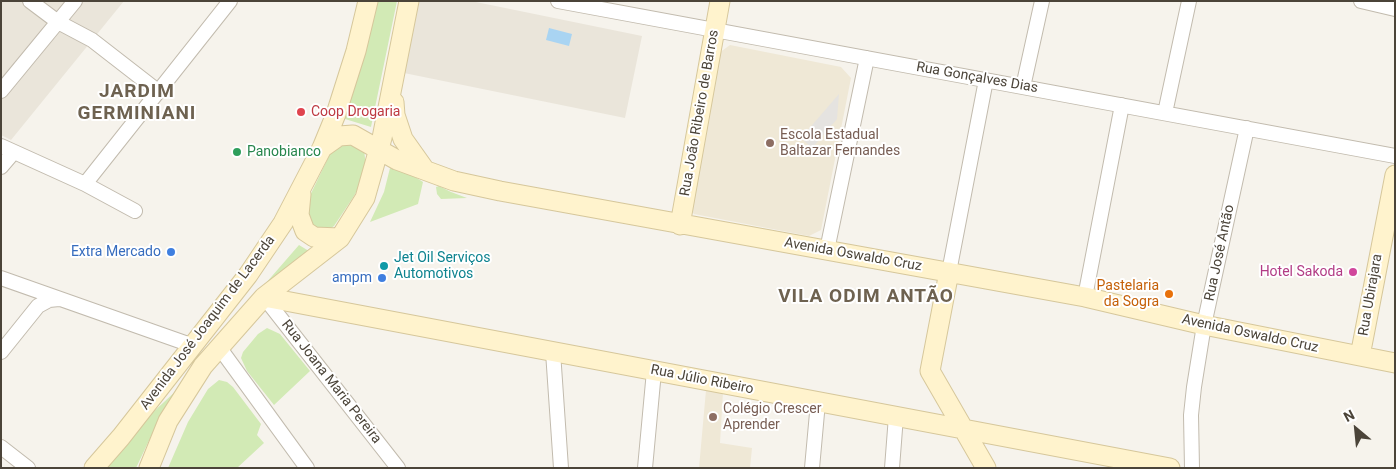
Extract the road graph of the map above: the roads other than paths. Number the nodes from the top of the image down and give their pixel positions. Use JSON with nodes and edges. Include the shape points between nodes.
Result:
{"nodes":[{"id":1,"x":30,"y":1,"type":"edge"},
{"id":2,"x":75,"y":1,"type":"edge"},
{"id":3,"x":230,"y":1,"type":"edge"},
{"id":4,"x":368,"y":1,"type":"edge"},
{"id":5,"x":409,"y":1,"type":"edge"},
{"id":6,"x":558,"y":1,"type":"edge"},
{"id":7,"x":720,"y":1,"type":"edge"},
{"id":8,"x":1042,"y":1,"type":"edge"},
{"id":9,"x":1189,"y":1,"type":"edge"},
{"id":10,"x":1361,"y":1,"type":"edge"},
{"id":11,"x":1395,"y":9,"type":"edge"},
{"id":12,"x":58,"y":22,"type":"junction"},
{"id":13,"x":714,"y":30,"type":"junction"},
{"id":14,"x":866,"y":58,"type":"junction"},
{"id":15,"x":986,"y":80,"type":"junction"},
{"id":16,"x":3,"y":86,"type":"edge"},
{"id":17,"x":1022,"y":87,"type":"junction"},
{"id":18,"x":393,"y":90,"type":"junction"},
{"id":19,"x":159,"y":92,"type":"junction"},
{"id":20,"x":1122,"y":105,"type":"junction"},
{"id":21,"x":1165,"y":113,"type":"junction"},
{"id":22,"x":1247,"y":128,"type":"junction"},
{"id":23,"x":322,"y":148,"type":"junction"},
{"id":24,"x":7,"y":150,"type":"edge"},
{"id":25,"x":379,"y":151,"type":"junction"},
{"id":26,"x":1395,"y":156,"type":"edge"},
{"id":27,"x":1,"y":167,"type":"edge"},
{"id":28,"x":425,"y":170,"type":"junction"},
{"id":29,"x":1395,"y":175,"type":"edge"},
{"id":30,"x":303,"y":183,"type":"junction"},
{"id":31,"x":85,"y":184,"type":"junction"},
{"id":32,"x":135,"y":211,"type":"dead end"},
{"id":33,"x":680,"y":225,"type":"junction"},
{"id":34,"x":340,"y":238,"type":"junction"},
{"id":35,"x":827,"y":250,"type":"junction"},
{"id":36,"x":949,"y":272,"type":"junction"},
{"id":37,"x":1,"y":278,"type":"edge"},
{"id":38,"x":30,"y":288,"type":"junction"},
{"id":39,"x":264,"y":297,"type":"junction"},
{"id":40,"x":1085,"y":298,"type":"junction"},
{"id":41,"x":62,"y":300,"type":"junction"},
{"id":42,"x":38,"y":306,"type":"junction"},
{"id":43,"x":1204,"y":325,"type":"junction"},
{"id":44,"x":191,"y":345,"type":"junction"},
{"id":45,"x":219,"y":347,"type":"junction"},
{"id":46,"x":1,"y":352,"type":"edge"},
{"id":47,"x":553,"y":352,"type":"junction"},
{"id":48,"x":1360,"y":356,"type":"junction"},
{"id":49,"x":1395,"y":363,"type":"edge"},
{"id":50,"x":654,"y":371,"type":"junction"},
{"id":51,"x":818,"y":402,"type":"junction"},
{"id":52,"x":896,"y":416,"type":"junction"},
{"id":53,"x":962,"y":429,"type":"junction"},
{"id":54,"x":1,"y":447,"type":"edge"},
{"id":55,"x":28,"y":468,"type":"edge"},
{"id":56,"x":94,"y":468,"type":"edge"},
{"id":57,"x":149,"y":468,"type":"edge"},
{"id":58,"x":307,"y":468,"type":"edge"},
{"id":59,"x":398,"y":468,"type":"edge"},
{"id":60,"x":561,"y":468,"type":"edge"},
{"id":61,"x":645,"y":468,"type":"edge"},
{"id":62,"x":812,"y":468,"type":"edge"},
{"id":63,"x":892,"y":468,"type":"edge"},
{"id":64,"x":986,"y":468,"type":"edge"},
{"id":65,"x":1170,"y":468,"type":"edge"},
{"id":66,"x":1192,"y":468,"type":"edge"}],
"edges":[{"from":1,"to":12,"type":"street"},
{"from":2,"to":12,"type":"street"},
{"from":3,"to":19,"type":"street"},
{"from":4,"to":23,"type":"main road","name":"Avenida José Joaquim de Lacerda","via":[[356,51]]},
{"from":5,"to":18,"type":"main road","name":"Avenida José Joaquim de Lacerda"},
{"from":6,"to":13,"type":"street","name":"Rua Gonçalves Dias"},
{"from":7,"to":13,"type":"main road","name":"Rua João Ribeiro de Barros"},
{"from":8,"to":17,"type":"street"},
{"from":9,"to":21,"type":"street"},
{"from":10,"to":11,"type":"street"},
{"from":12,"to":16,"type":"street"},
{"from":12,"to":19,"type":"street","via":[[92,40]]},
{"from":13,"to":14,"type":"street","name":"Rua Gonçalves Dias"},
{"from":13,"to":33,"type":"main road","name":"Rua João Ribeiro de Barros"},
{"from":14,"to":15,"type":"street","name":"Rua Gonçalves Dias"},
{"from":14,"to":35,"type":"street"},
{"from":15,"to":17,"type":"street","name":"Rua Gonçalves Dias"},
{"from":15,"to":36,"type":"street"},
{"from":17,"to":20,"type":"street","name":"Rua Gonçalves Dias"},
{"from":18,"to":25,"type":"main road","name":"Avenida José Joaquim de Lacerda"},
{"from":18,"to":28,"type":"main road","via":[[395,114],[403,139]]},
{"from":19,"to":31,"type":"street"},
{"from":20,"to":21,"type":"street","name":"Rua Gonçalves Dias"},
{"from":20,"to":40,"type":"street"},
{"from":21,"to":22,"type":"street","name":"Rua Gonçalves Dias"},
{"from":22,"to":26,"type":"street","name":"Rua Gonçalves Dias"},
{"from":22,"to":43,"type":"street","name":"Rua José Antão"},
{"from":23,"to":25,"type":"main road","name":"Avenida Oswaldo Cruz","via":[[339,136],[353,135]]},
{"from":23,"to":30,"type":"main road","name":"Avenida José Joaquim de Lacerda"},
{"from":24,"to":27,"type":"street"},
{"from":24,"to":31,"type":"street"},
{"from":25,"to":28,"type":"main road","name":"Avenida Oswaldo Cruz"},
{"from":25,"to":34,"type":"main road","name":"Avenida José Joaquim de Lacerda","via":[[365,198]]},
{"from":28,"to":33,"type":"main road","name":"Avenida Oswaldo Cruz","via":[[454,181],[500,191]]},
{"from":29,"to":48,"type":"main road","name":"Rua Ubirajara"},
{"from":30,"to":34,"type":"main road","via":[[299,215],[305,231],[314,237]]},
{"from":30,"to":44,"type":"main road","name":"Avenida José Joaquim de Lacerda","via":[[276,234],[248,275]]},
{"from":31,"to":32,"type":"street"},
{"from":33,"to":35,"type":"main road","name":"Avenida Oswaldo Cruz"},
{"from":34,"to":39,"type":"main road","name":"Avenida José Joaquim de Lacerda"},
{"from":35,"to":36,"type":"main road","name":"Avenida Oswaldo Cruz"},
{"from":36,"to":40,"type":"main road","name":"Avenida Oswaldo Cruz"},
{"from":36,"to":53,"type":"main road","via":[[930,371]]},
{"from":37,"to":38,"type":"street"},
{"from":38,"to":41,"type":"street"},
{"from":38,"to":42,"type":"street","via":[[35,292]]},
{"from":39,"to":45,"type":"main road","name":"Avenida José Joaquim de Lacerda"},
{"from":39,"to":47,"type":"main road","name":"Rua Júlio Ribeiro"},
{"from":39,"to":59,"type":"street","name":"Rua Joana Maria Pereira"},
{"from":40,"to":43,"type":"main road","name":"Avenida Oswaldo Cruz"},
{"from":41,"to":42,"type":"street","via":[[55,299]]},
{"from":41,"to":44,"type":"street"},
{"from":42,"to":46,"type":"street"},
{"from":43,"to":48,"type":"main road","name":"Avenida Oswaldo Cruz"},
{"from":43,"to":66,"type":"street","name":"Rua José Antão","via":[[1191,415]]},
{"from":44,"to":56,"type":"main road","name":"Avenida José Joaquim de Lacerda","via":[[122,437]]},
{"from":45,"to":57,"type":"main road","name":"Avenida José Joaquim de Lacerda","via":[[168,421]]},
{"from":45,"to":58,"type":"street"},
{"from":47,"to":50,"type":"main road","name":"Rua Júlio Ribeiro"},
{"from":47,"to":60,"type":"street"},
{"from":48,"to":49,"type":"main road","name":"Avenida Oswaldo Cruz"},
{"from":50,"to":51,"type":"main road","name":"Rua Júlio Ribeiro"},
{"from":50,"to":61,"type":"street"},
{"from":51,"to":52,"type":"main road","name":"Rua Júlio Ribeiro"},
{"from":51,"to":62,"type":"street"},
{"from":52,"to":53,"type":"main road","name":"Rua Júlio Ribeiro"},
{"from":52,"to":63,"type":"street"},
{"from":53,"to":64,"type":"main road"},
{"from":53,"to":65,"type":"main road","name":"Rua Júlio Ribeiro"},
{"from":54,"to":55,"type":"street"}]}
